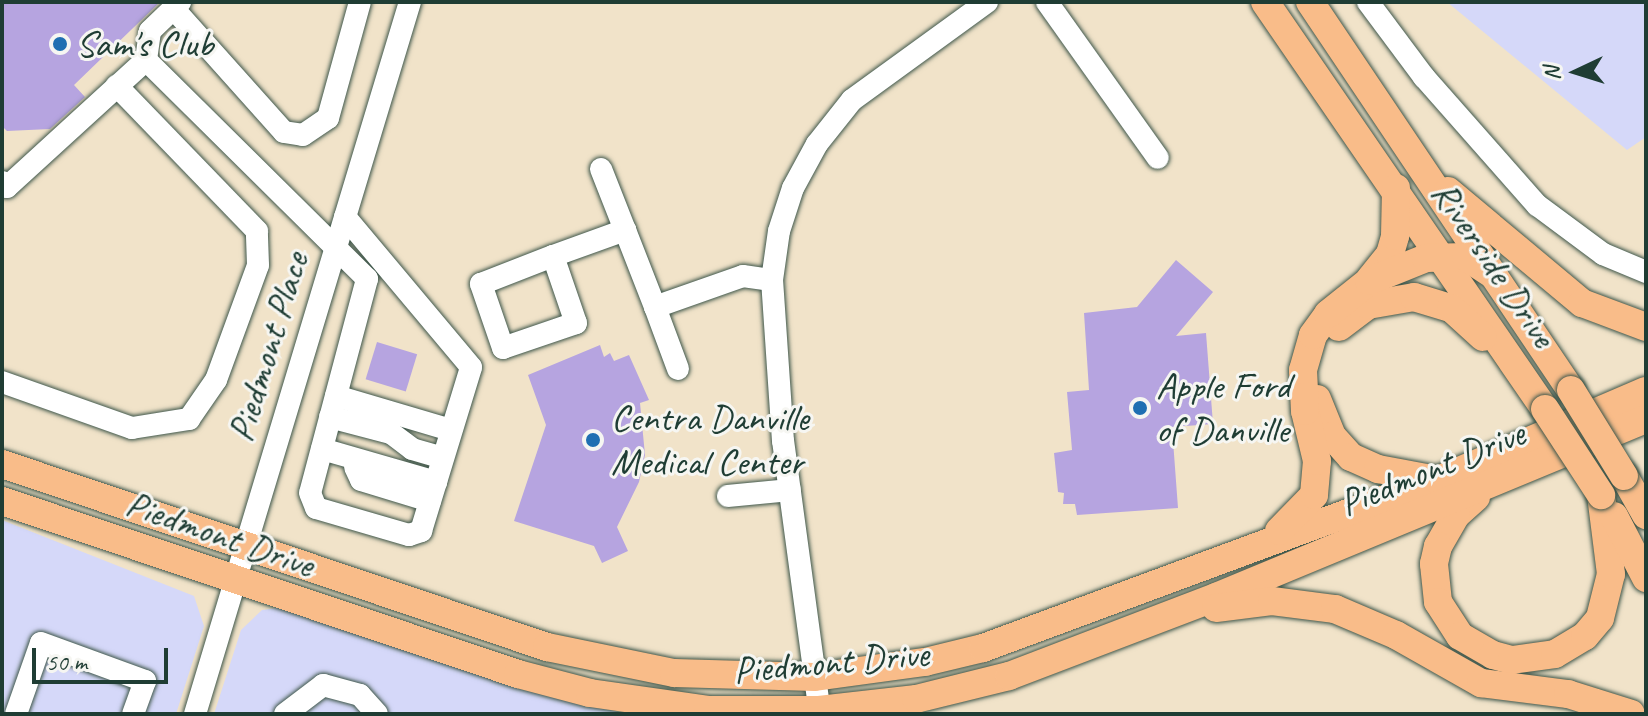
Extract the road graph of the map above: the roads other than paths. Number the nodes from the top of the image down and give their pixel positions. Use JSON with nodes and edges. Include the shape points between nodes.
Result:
{"nodes":[{"id":1,"x":360,"y":2,"type":"edge"},
{"id":2,"x":410,"y":2,"type":"edge"},
{"id":3,"x":987,"y":2,"type":"edge"},
{"id":4,"x":1047,"y":2,"type":"edge"},
{"id":5,"x":1265,"y":2,"type":"edge"},
{"id":6,"x":1310,"y":2,"type":"edge"},
{"id":7,"x":1368,"y":2,"type":"edge"},
{"id":8,"x":177,"y":5,"type":"edge"},
{"id":9,"x":146,"y":60,"type":"junction"},
{"id":10,"x":117,"y":86,"type":"junction"},
{"id":11,"x":1158,"y":158,"type":"dead end"},
{"id":12,"x":601,"y":169,"type":"dead end"},
{"id":13,"x":1426,"y":177,"type":"junction"},
{"id":14,"x":4,"y":187,"type":"edge"},
{"id":15,"x":1396,"y":188,"type":"junction"},
{"id":16,"x":345,"y":217,"type":"junction"},
{"id":17,"x":625,"y":230,"type":"junction"},
{"id":18,"x":336,"y":249,"type":"junction"},
{"id":19,"x":1442,"y":254,"type":"junction"},
{"id":20,"x":553,"y":256,"type":"junction"},
{"id":21,"x":1646,"y":272,"type":"edge"},
{"id":22,"x":1492,"y":274,"type":"junction"},
{"id":23,"x":772,"y":280,"type":"junction"},
{"id":24,"x":1369,"y":281,"type":"junction"},
{"id":25,"x":655,"y":307,"type":"junction"},
{"id":26,"x":1646,"y":327,"type":"edge"},
{"id":27,"x":678,"y":369,"type":"dead end"},
{"id":28,"x":1523,"y":375,"type":"junction"},
{"id":29,"x":2,"y":382,"type":"edge"},
{"id":30,"x":1646,"y":391,"type":"edge"},
{"id":31,"x":1646,"y":419,"type":"edge"},
{"id":32,"x":328,"y":427,"type":"junction"},
{"id":33,"x":448,"y":442,"type":"junction"},
{"id":34,"x":2,"y":464,"type":"edge"},
{"id":35,"x":1438,"y":480,"type":"junction"},
{"id":36,"x":1506,"y":480,"type":"junction"},
{"id":37,"x":790,"y":490,"type":"junction"},
{"id":38,"x":433,"y":491,"type":"junction"},
{"id":39,"x":1601,"y":495,"type":"junction"},
{"id":40,"x":728,"y":496,"type":"dead end"},
{"id":41,"x":2,"y":501,"type":"edge"},
{"id":42,"x":1646,"y":515,"type":"edge"},
{"id":43,"x":243,"y":546,"type":"junction"},
{"id":44,"x":1646,"y":578,"type":"edge"},
{"id":45,"x":236,"y":579,"type":"junction"},
{"id":46,"x":1166,"y":581,"type":"junction"},
{"id":47,"x":1171,"y":613,"type":"junction"},
{"id":48,"x":815,"y":677,"type":"junction"},
{"id":49,"x":820,"y":712,"type":"edge"},
{"id":50,"x":16,"y":714,"type":"edge"},
{"id":51,"x":133,"y":714,"type":"edge"},
{"id":52,"x":195,"y":714,"type":"edge"},
{"id":53,"x":285,"y":714,"type":"edge"},
{"id":54,"x":377,"y":714,"type":"edge"},
{"id":55,"x":1631,"y":714,"type":"edge"}],
"edges":[{"from":1,"to":8,"type":"street","via":[[328,118],[303,135],[284,132]]},
{"from":2,"to":16,"type":"street","name":"Piedmont Place"},
{"from":3,"to":23,"type":"street","via":[[852,100],[817,144],[793,188],[779,231]]},
{"from":4,"to":11,"type":"street"},
{"from":5,"to":15,"type":"main road","name":"Riverside Drive"},
{"from":6,"to":13,"type":"main road","name":"Riverside Drive"},
{"from":7,"to":21,"type":"street","via":[[1424,77],[1537,205],[1603,254]]},
{"from":8,"to":9,"type":"street","via":[[150,31]]},
{"from":9,"to":10,"type":"street"},
{"from":9,"to":18,"type":"street"},
{"from":10,"to":14,"type":"street"},
{"from":10,"to":29,"type":"street","via":[[257,231],[258,265],[216,380],[189,419],[132,428]]},
{"from":12,"to":17,"type":"street"},
{"from":13,"to":22,"type":"main road","name":"Riverside Drive"},
{"from":13,"to":26,"type":"main road","via":[[1582,303]]},
{"from":15,"to":19,"type":"main road","name":"Riverside Drive"},
{"from":15,"to":24,"type":"main road","via":[[1390,254]]},
{"from":16,"to":18,"type":"street","name":"Piedmont Place"},
{"from":16,"to":33,"type":"street","via":[[471,367]]},
{"from":17,"to":20,"type":"street"},
{"from":17,"to":25,"type":"street"},
{"from":18,"to":32,"type":"street","via":[[367,279]]},
{"from":18,"to":43,"type":"street","name":"Piedmont Place"},
{"from":19,"to":22,"type":"main road","via":[[1466,257]]},
{"from":19,"to":24,"type":"main road"},
{"from":19,"to":28,"type":"main road","name":"Riverside Drive"},
{"from":20,"to":20,"type":"street","via":[[481,284],[503,348],[576,323]]},
{"from":22,"to":42,"type":"main road","name":"Riverside Drive","bridge":true,"via":[[1571,390]]},
{"from":23,"to":25,"type":"street","via":[[743,276]]},
{"from":23,"to":37,"type":"street"},
{"from":24,"to":46,"type":"main road","via":[[1328,314],[1307,348],[1302,388],[1317,471],[1307,507],[1274,535]]},
{"from":25,"to":27,"type":"street"},
{"from":28,"to":35,"type":"main road","via":[[1468,319],[1437,302],[1387,299],[1352,314],[1338,328],[1319,365],[1317,385],[1332,436],[1362,463]]},
{"from":28,"to":39,"type":"main road","name":"Riverside Drive","bridge":true},
{"from":30,"to":35,"type":"main road","name":"Piedmont Drive"},
{"from":31,"to":36,"type":"main road","name":"Piedmont Drive"},
{"from":32,"to":33,"type":"street"},
{"from":32,"to":33,"type":"street","via":[[391,433],[412,449]]},
{"from":32,"to":38,"type":"street"},
{"from":32,"to":38,"type":"street","via":[[361,480]]},
{"from":32,"to":38,"type":"street","via":[[310,493],[316,508],[409,535],[421,531]]},
{"from":33,"to":38,"type":"street"},
{"from":34,"to":43,"type":"main road","name":"Piedmont Drive"},
{"from":35,"to":46,"type":"main road","name":"Piedmont Drive"},
{"from":36,"to":39,"type":"main road","via":[[1456,515],[1438,546],[1434,583],[1445,619],[1460,636],[1512,660],[1555,654],[1585,636],[1600,618],[1607,604],[1611,562]]},
{"from":36,"to":47,"type":"main road","name":"Piedmont Drive"},
{"from":37,"to":40,"type":"street"},
{"from":37,"to":48,"type":"street"},
{"from":39,"to":44,"type":"main road","name":"Riverside Drive"},
{"from":41,"to":45,"type":"main road","name":"Piedmont Drive"},
{"from":43,"to":45,"type":"street","name":"Piedmont Place"},
{"from":43,"to":48,"type":"main road","name":"Piedmont Drive","via":[[520,639],[601,660],[716,677]]},
{"from":45,"to":49,"type":"main road","name":"Piedmont Drive","via":[[590,693],[708,710]]},
{"from":45,"to":52,"type":"street","name":"Piedmont Place"},
{"from":46,"to":48,"type":"main road","name":"Piedmont Drive","via":[[983,648]]},
{"from":47,"to":49,"type":"main road","name":"Piedmont Drive","via":[[1009,676],[916,699]]},
{"from":47,"to":55,"type":"main road","via":[[1272,601],[1335,609],[1396,635],[1481,683],[1568,694]]},
{"from":48,"to":49,"type":"street"},
{"from":50,"to":51,"type":"street","via":[[41,643],[145,681]]},
{"from":53,"to":54,"type":"street","via":[[323,685],[360,695]]}]}
